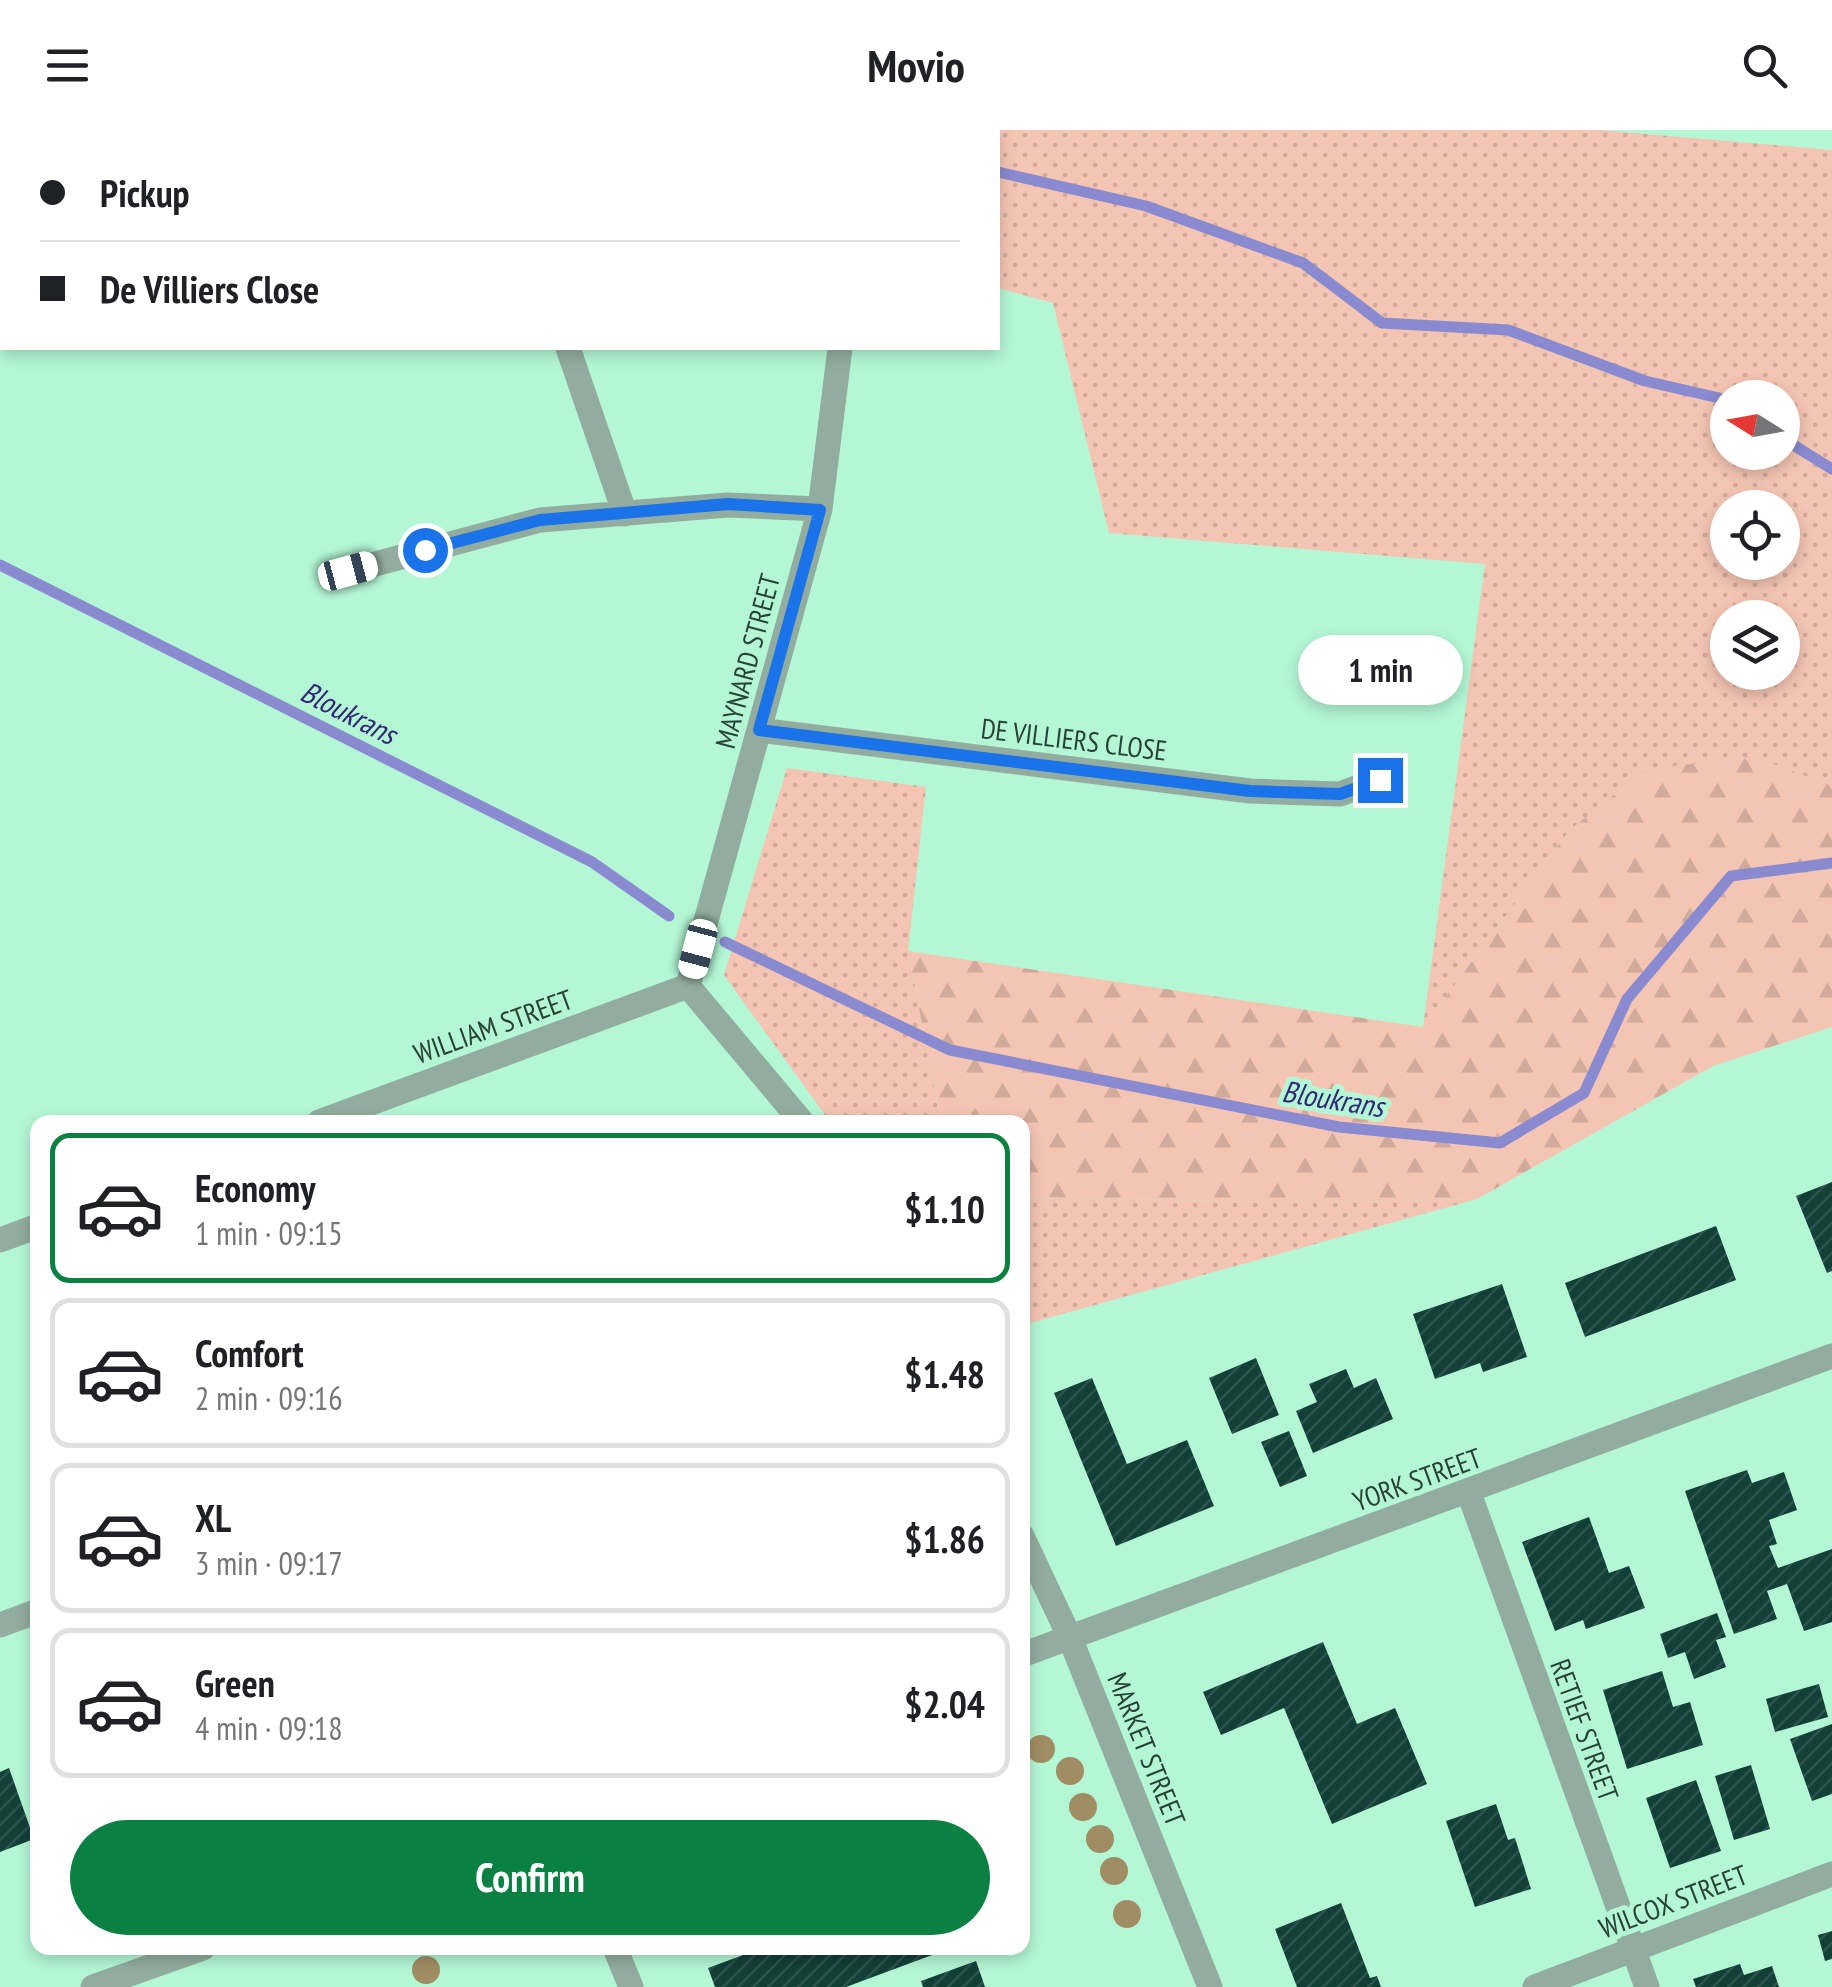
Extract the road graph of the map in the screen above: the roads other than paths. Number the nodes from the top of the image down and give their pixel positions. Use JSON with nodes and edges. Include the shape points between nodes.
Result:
{"nodes":[{"id":1,"x":569,"y":350,"type":"edge"},
{"id":2,"x":840,"y":350,"type":"edge"},
{"id":3,"x":820,"y":510,"type":"junction"},
{"id":4,"x":625,"y":514,"type":"junction"},
{"id":5,"x":348,"y":571,"type":"dead end"},
{"id":6,"x":759,"y":730,"type":"junction"},
{"id":7,"x":1380,"y":780,"type":"dead end"},
{"id":8,"x":688,"y":986,"type":"junction"},
{"id":9,"x":337,"y":1115,"type":"edge"},
{"id":10,"x":796,"y":1115,"type":"edge"},
{"id":11,"x":30,"y":1229,"type":"edge"},
{"id":12,"x":0,"y":1240,"type":"edge"},
{"id":13,"x":1832,"y":1356,"type":"edge"},
{"id":14,"x":1469,"y":1492,"type":"junction"},
{"id":15,"x":1030,"y":1553,"type":"edge"},
{"id":16,"x":30,"y":1614,"type":"edge"},
{"id":17,"x":0,"y":1625,"type":"edge"},
{"id":18,"x":1070,"y":1638,"type":"junction"},
{"id":19,"x":1030,"y":1652,"type":"edge"},
{"id":20,"x":1832,"y":1874,"type":"edge"},
{"id":21,"x":1631,"y":1947,"type":"junction"},
{"id":22,"x":183,"y":1955,"type":"edge"},
{"id":23,"x":617,"y":1955,"type":"edge"},
{"id":24,"x":625,"y":1985,"type":"edge"},
{"id":25,"x":92,"y":1987,"type":"edge"},
{"id":26,"x":1210,"y":1987,"type":"edge"},
{"id":27,"x":1535,"y":1987,"type":"edge"},
{"id":28,"x":1647,"y":1987,"type":"edge"}],
"edges":[{"from":1,"to":4,"type":"street"},
{"from":2,"to":3,"type":"street","name":"MAYNARD STREET"},
{"from":3,"to":4,"type":"street","via":[[728,504]]},
{"from":3,"to":6,"type":"street","name":"MAYNARD STREET"},
{"from":4,"to":5,"type":"street","via":[[540,520]]},
{"from":6,"to":7,"type":"street","name":"DE VILLIERS CLOSE","via":[[1250,791],[1340,794]]},
{"from":6,"to":8,"type":"street","name":"MAYNARD STREET"},
{"from":8,"to":9,"type":"street","name":"WILLIAM STREET"},
{"from":8,"to":10,"type":"street"},
{"from":11,"to":12,"type":"street"},
{"from":13,"to":14,"type":"street","name":"YORK STREET"},
{"from":14,"to":18,"type":"street","name":"YORK STREET"},
{"from":14,"to":21,"type":"street","name":"RETIEF STREET"},
{"from":15,"to":18,"type":"street","name":"MARKET STREET"},
{"from":16,"to":17,"type":"street"},
{"from":18,"to":19,"type":"street","name":"YORK STREET"},
{"from":18,"to":26,"type":"street","name":"MARKET STREET"},
{"from":20,"to":21,"type":"street","name":"WILCOX STREET"},
{"from":21,"to":27,"type":"street","name":"WILCOX STREET"},
{"from":21,"to":28,"type":"street","name":"RETIEF STREET"},
{"from":22,"to":25,"type":"street"},
{"from":23,"to":24,"type":"street"}]}
